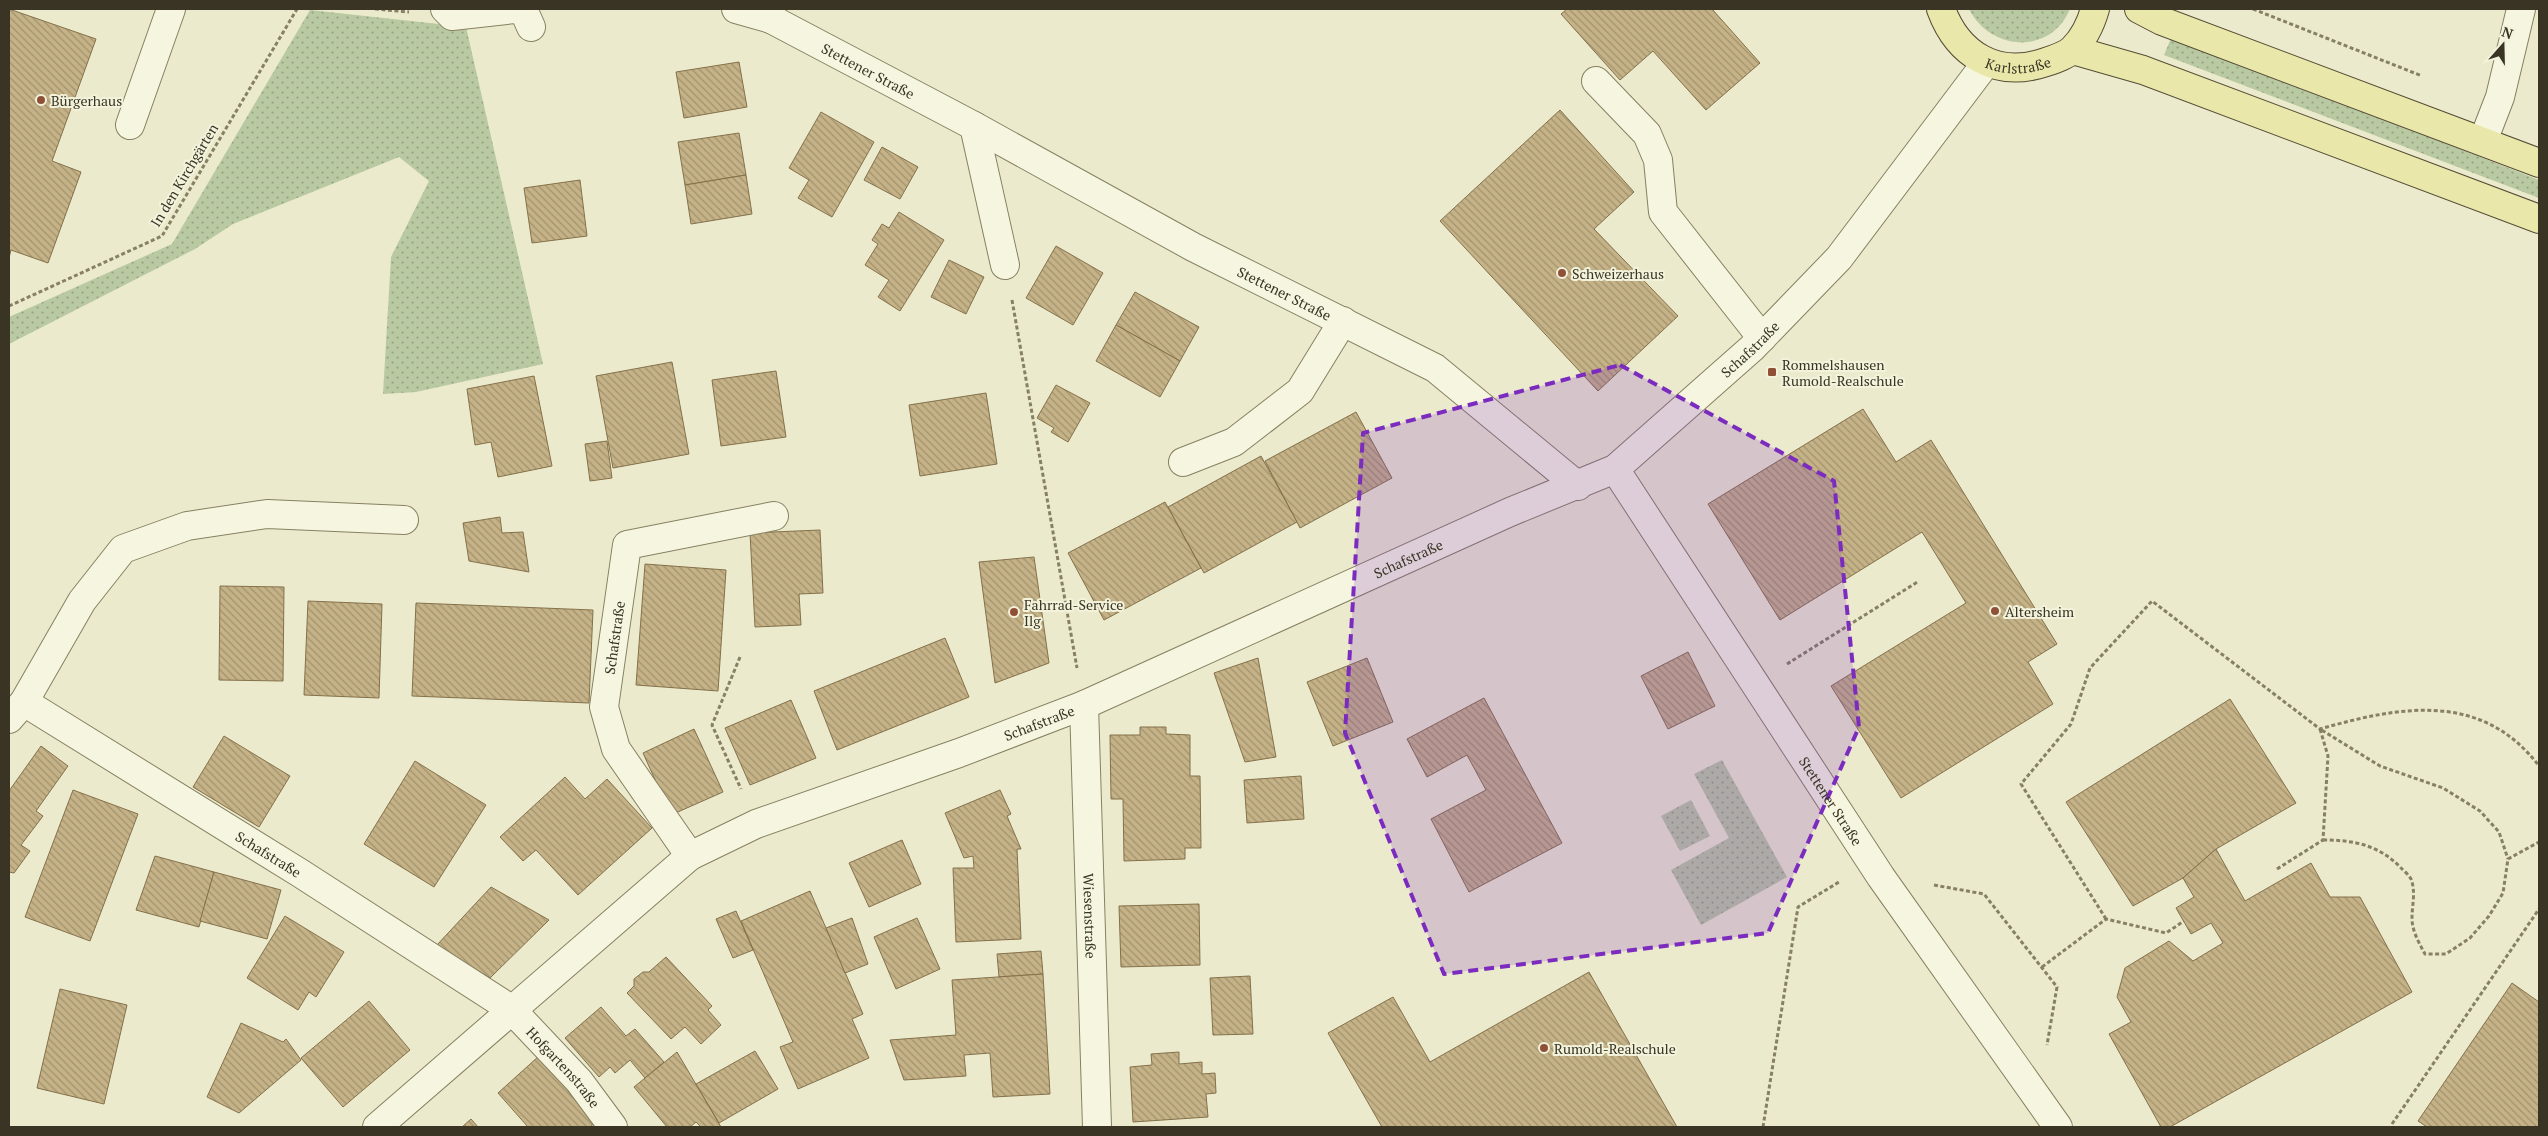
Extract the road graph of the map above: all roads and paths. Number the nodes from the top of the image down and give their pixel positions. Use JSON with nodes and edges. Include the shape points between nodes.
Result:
{"nodes":[{"id":1,"x":171,"y":9,"type":"edge"},
{"id":2,"x":297,"y":9,"type":"edge"},
{"id":3,"x":445,"y":9,"type":"edge"},
{"id":4,"x":736,"y":9,"type":"edge"},
{"id":5,"x":1941,"y":9,"type":"edge"},
{"id":6,"x":2095,"y":9,"type":"edge"},
{"id":7,"x":2139,"y":9,"type":"edge"},
{"id":8,"x":2253,"y":9,"type":"edge"},
{"id":9,"x":2521,"y":9,"type":"edge"},
{"id":10,"x":771,"y":14,"type":"edge"},
{"id":11,"x":523,"y":15,"type":"edge"},
{"id":12,"x":2073,"y":50,"type":"junction"},
{"id":13,"x":1986,"y":62,"type":"junction"},
{"id":14,"x":2425,"y":77,"type":"dead end"},
{"id":15,"x":1596,"y":80,"type":"dead end"},
{"id":16,"x":130,"y":125,"type":"dead end"},
{"id":17,"x":974,"y":126,"type":"junction"},
{"id":18,"x":2483,"y":141,"type":"junction"},
{"id":19,"x":2539,"y":163,"type":"edge"},
{"id":20,"x":2539,"y":219,"type":"edge"},
{"id":21,"x":1005,"y":265,"type":"joint"},
{"id":22,"x":9,"y":306,"type":"edge"},
{"id":23,"x":1343,"y":321,"type":"junction"},
{"id":24,"x":1762,"y":338,"type":"junction"},
{"id":25,"x":1183,"y":462,"type":"dead end"},
{"id":26,"x":1615,"y":469,"type":"junction"},
{"id":27,"x":1578,"y":486,"type":"junction"},
{"id":28,"x":774,"y":516,"type":"dead end"},
{"id":29,"x":404,"y":520,"type":"dead end"},
{"id":30,"x":1919,"y":581,"type":"dead end"},
{"id":31,"x":740,"y":657,"type":"dead end"},
{"id":32,"x":1756,"y":683,"type":"junction"},
{"id":33,"x":1084,"y":705,"type":"junction"},
{"id":34,"x":16,"y":711,"type":"edge"},
{"id":35,"x":2320,"y":729,"type":"junction"},
{"id":36,"x":2539,"y":766,"type":"edge"},
{"id":37,"x":756,"y":824,"type":"junction"},
{"id":38,"x":2324,"y":840,"type":"junction"},
{"id":39,"x":2539,"y":842,"type":"edge"},
{"id":40,"x":690,"y":856,"type":"junction"},
{"id":41,"x":2508,"y":859,"type":"junction"},
{"id":42,"x":1876,"y":869,"type":"junction"},
{"id":43,"x":2277,"y":869,"type":"dead end"},
{"id":44,"x":2539,"y":910,"type":"edge"},
{"id":45,"x":2106,"y":919,"type":"junction"},
{"id":46,"x":2184,"y":921,"type":"dead end"},
{"id":47,"x":2042,"y":967,"type":"junction"},
{"id":48,"x":511,"y":1009,"type":"junction"},
{"id":49,"x":2038,"y":1098,"type":"junction"},
{"id":50,"x":2392,"y":1124,"type":"dead end"},
{"id":51,"x":377,"y":1127,"type":"edge"},
{"id":52,"x":613,"y":1127,"type":"edge"},
{"id":53,"x":1097,"y":1127,"type":"edge"},
{"id":54,"x":1763,"y":1127,"type":"edge"},
{"id":55,"x":2058,"y":1127,"type":"edge"}],
"edges":[{"from":1,"to":16,"type":"street"},
{"from":2,"to":22,"type":"path","name":"In den Kirchgärten","via":[[162,236]]},
{"from":3,"to":11,"type":"street","via":[[452,16]]},
{"from":4,"to":10,"type":"street","name":"Stettener Straße"},
{"from":5,"to":13,"type":"main road","name":"Karlstraße","via":[[1948,28],[1965,48]]},
{"from":6,"to":12,"type":"main road","name":"Karlstraße","via":[[2090,24]]},
{"from":7,"to":18,"type":"main road","via":[[2162,21]]},
{"from":8,"to":14,"type":"path"},
{"from":9,"to":18,"type":"street","via":[[2500,97]]},
{"from":10,"to":17,"type":"street","name":"Stettener Straße"},
{"from":12,"to":13,"type":"main road","name":"Karlstraße","via":[[2033,67],[2010,68]]},
{"from":12,"to":20,"type":"main road","via":[[2143,70]]},
{"from":13,"to":24,"type":"street","name":"Schafstraße","via":[[1839,258]]},
{"from":15,"to":24,"type":"street","via":[[1648,134],[1658,160],[1664,212]]},
{"from":17,"to":21,"type":"street"},
{"from":17,"to":23,"type":"street","name":"Stettener Straße","via":[[1193,247]]},
{"from":18,"to":19,"type":"main road"},
{"from":21,"to":33,"type":"path"},
{"from":23,"to":25,"type":"street","via":[[1300,391],[1234,442]]},
{"from":23,"to":27,"type":"street","name":"Stettener Straße","via":[[1435,368]]},
{"from":24,"to":26,"type":"street","name":"Schafstraße"},
{"from":26,"to":27,"type":"street","name":"Schafstraße"},
{"from":26,"to":32,"type":"street","name":"Stettener Straße"},
{"from":27,"to":33,"type":"street","name":"Schafstraße","via":[[1502,516]]},
{"from":28,"to":40,"type":"street","name":"Schafstraße","via":[[628,545],[604,707],[616,749]]},
{"from":29,"to":34,"type":"street","name":"Schafstraße","via":[[267,514],[187,526],[122,549],[82,601]]},
{"from":30,"to":32,"type":"path"},
{"from":31,"to":37,"type":"path","via":[[712,725]]},
{"from":32,"to":42,"type":"street","name":"Stettener Straße"},
{"from":33,"to":37,"type":"street","name":"Schafstraße"},
{"from":33,"to":53,"type":"street","name":"Wiesenstraße"},
{"from":34,"to":48,"type":"street","name":"Schafstraße","via":[[300,872]]},
{"from":35,"to":36,"type":"path","via":[[2364,716],[2434,710],[2471,715],[2502,731],[2530,753]]},
{"from":35,"to":38,"type":"path","via":[[2328,756]]},
{"from":35,"to":41,"type":"path","via":[[2380,766],[2443,788],[2480,811],[2499,832]]},
{"from":35,"to":45,"type":"path","via":[[2152,601],[2090,668],[2071,724],[2021,784]]},
{"from":37,"to":40,"type":"street","name":"Schafstraße"},
{"from":38,"to":41,"type":"path","via":[[2348,840],[2370,845],[2392,858],[2411,878],[2412,919],[2416,937],[2425,954],[2446,954],[2470,938],[2503,893]]},
{"from":38,"to":43,"type":"path"},
{"from":39,"to":41,"type":"path"},
{"from":40,"to":48,"type":"street","name":"Schafstraße"},
{"from":42,"to":47,"type":"path","via":[[1984,894]]},
{"from":42,"to":49,"type":"street","name":"Stettener Straße"},
{"from":42,"to":54,"type":"path","via":[[1798,907]]},
{"from":44,"to":50,"type":"path"},
{"from":45,"to":46,"type":"path","via":[[2166,934]]},
{"from":45,"to":47,"type":"path"},
{"from":47,"to":49,"type":"path","via":[[2058,987]]},
{"from":48,"to":51,"type":"street","name":"Schafstraße"},
{"from":48,"to":52,"type":"street","name":"Hofgartenstraße","via":[[578,1081]]},
{"from":49,"to":55,"type":"street","name":"Stettener Straße"}]}
